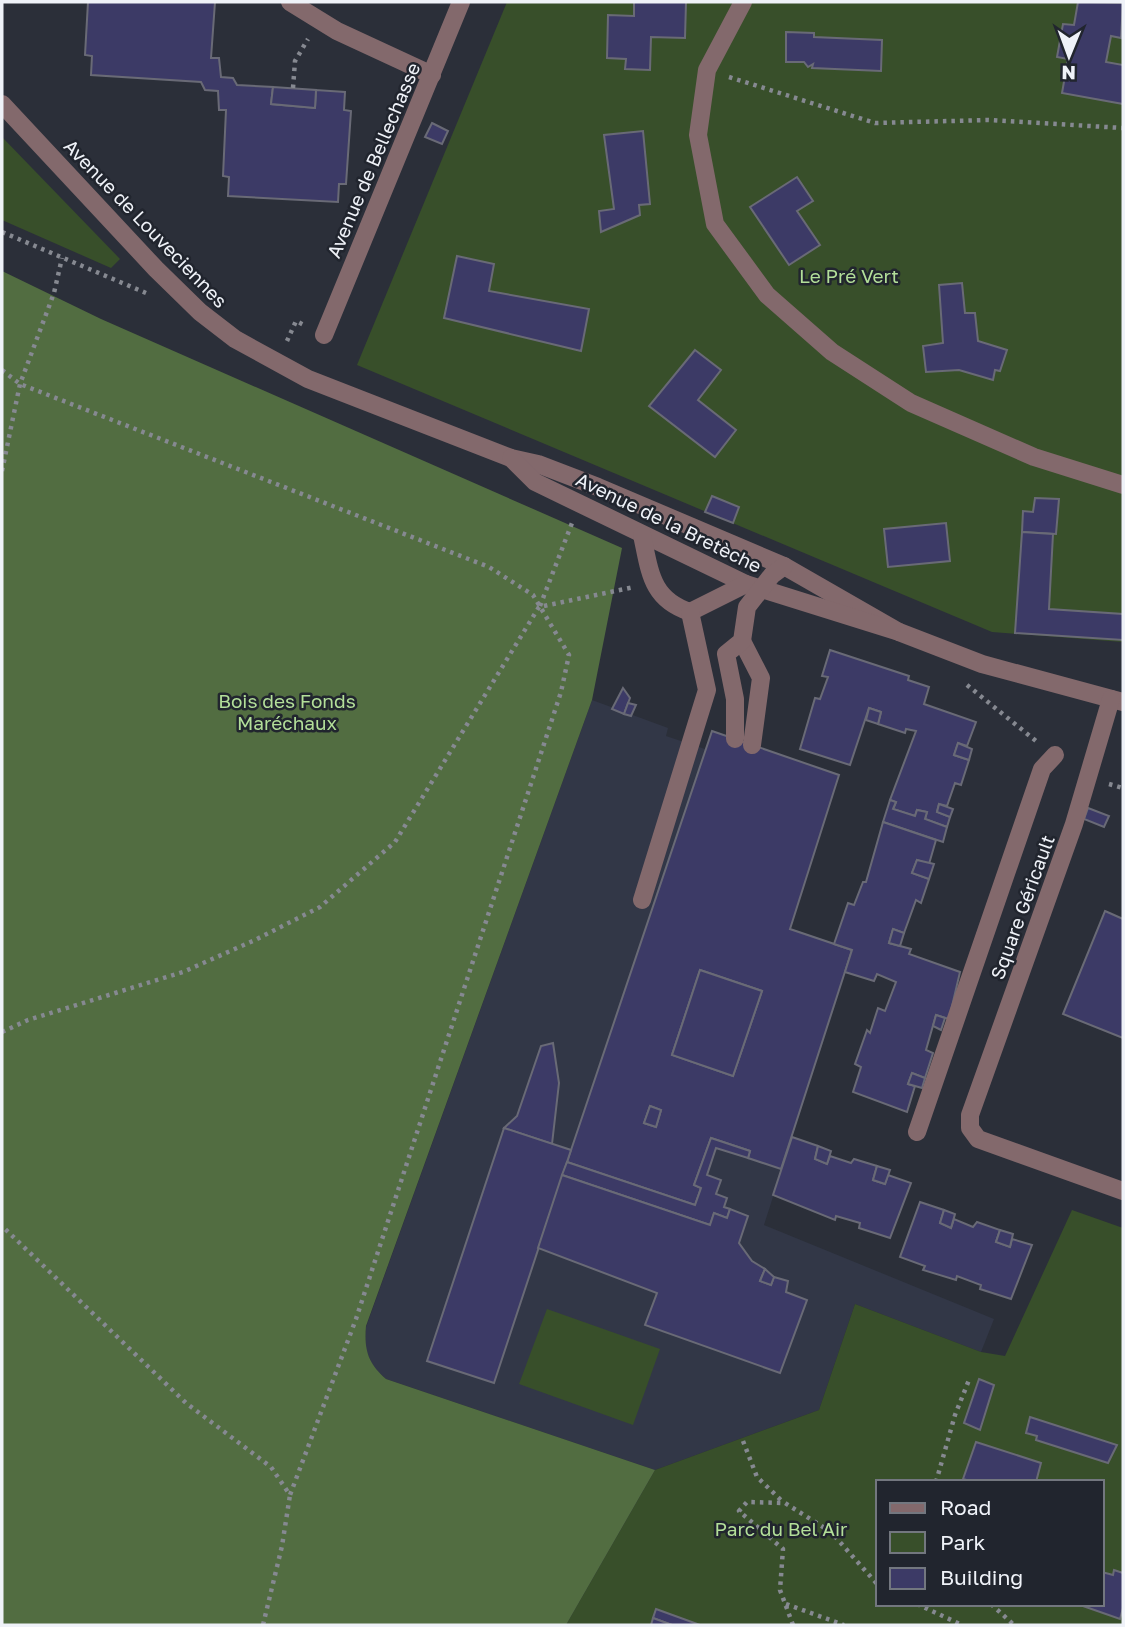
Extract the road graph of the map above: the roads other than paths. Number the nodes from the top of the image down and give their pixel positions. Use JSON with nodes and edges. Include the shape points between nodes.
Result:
{"nodes":[{"id":1,"x":290,"y":2,"type":"edge"},
{"id":2,"x":461,"y":2,"type":"edge"},
{"id":3,"x":743,"y":2,"type":"edge"},
{"id":4,"x":432,"y":75,"type":"junction"},
{"id":5,"x":2,"y":104,"type":"edge"},
{"id":6,"x":324,"y":335,"type":"road end"},
{"id":7,"x":308,"y":379,"type":"joint"},
{"id":8,"x":512,"y":458,"type":"junction"},
{"id":9,"x":1123,"y":485,"type":"edge"},
{"id":10,"x":642,"y":535,"type":"junction"},
{"id":11,"x":784,"y":566,"type":"junction"},
{"id":12,"x":754,"y":587,"type":"junction"},
{"id":13,"x":690,"y":612,"type":"junction"},
{"id":14,"x":899,"y":632,"type":"junction"},
{"id":15,"x":742,"y":641,"type":"junction"},
{"id":16,"x":1117,"y":700,"type":"edge"},
{"id":17,"x":735,"y":739,"type":"dead end"},
{"id":18,"x":752,"y":745,"type":"dead end"},
{"id":19,"x":1055,"y":755,"type":"road end"},
{"id":20,"x":642,"y":900,"type":"dead end"},
{"id":21,"x":916,"y":1132,"type":"dead end"},
{"id":22,"x":1123,"y":1191,"type":"edge"}],
"edges":[{"from":1,"to":4,"type":"street"},
{"from":2,"to":4,"type":"street","name":"Avenue de Bellechasse"},
{"from":3,"to":9,"type":"street","via":[[707,70],[698,135],[715,224],[767,295],[832,352],[911,403],[1034,457]]},
{"from":4,"to":6,"type":"street","name":"Avenue de Bellechasse"},
{"from":5,"to":7,"type":"street","name":"Avenue de Louveciennes","via":[[200,312],[277,364]]},
{"from":7,"to":8,"type":"street","name":"Avenue de la Bretèche"},
{"from":8,"to":10,"type":"street","name":"Avenue de la Bretèche","via":[[535,482]]},
{"from":8,"to":11,"type":"street","name":"Avenue de la Bretèche","via":[[598,487]]},
{"from":10,"to":12,"type":"street","name":"Avenue de la Bretèche"},
{"from":10,"to":13,"type":"street","via":[[652,583],[672,606]]},
{"from":11,"to":12,"type":"street"},
{"from":11,"to":14,"type":"street","name":"Avenue de la Bretèche"},
{"from":12,"to":13,"type":"street"},
{"from":12,"to":14,"type":"street","name":"Avenue de la Bretèche"},
{"from":12,"to":15,"type":"street"},
{"from":13,"to":20,"type":"street","via":[[707,690]]},
{"from":14,"to":16,"type":"street","name":"Avenue de la Bretèche","via":[[982,664]]},
{"from":15,"to":17,"type":"street","via":[[726,654],[735,699]]},
{"from":15,"to":18,"type":"street","via":[[761,678]]},
{"from":16,"to":22,"type":"street","name":"Square Géricault","via":[[970,1128],[978,1139]]},
{"from":19,"to":21,"type":"street","via":[[1042,769]]}]}
